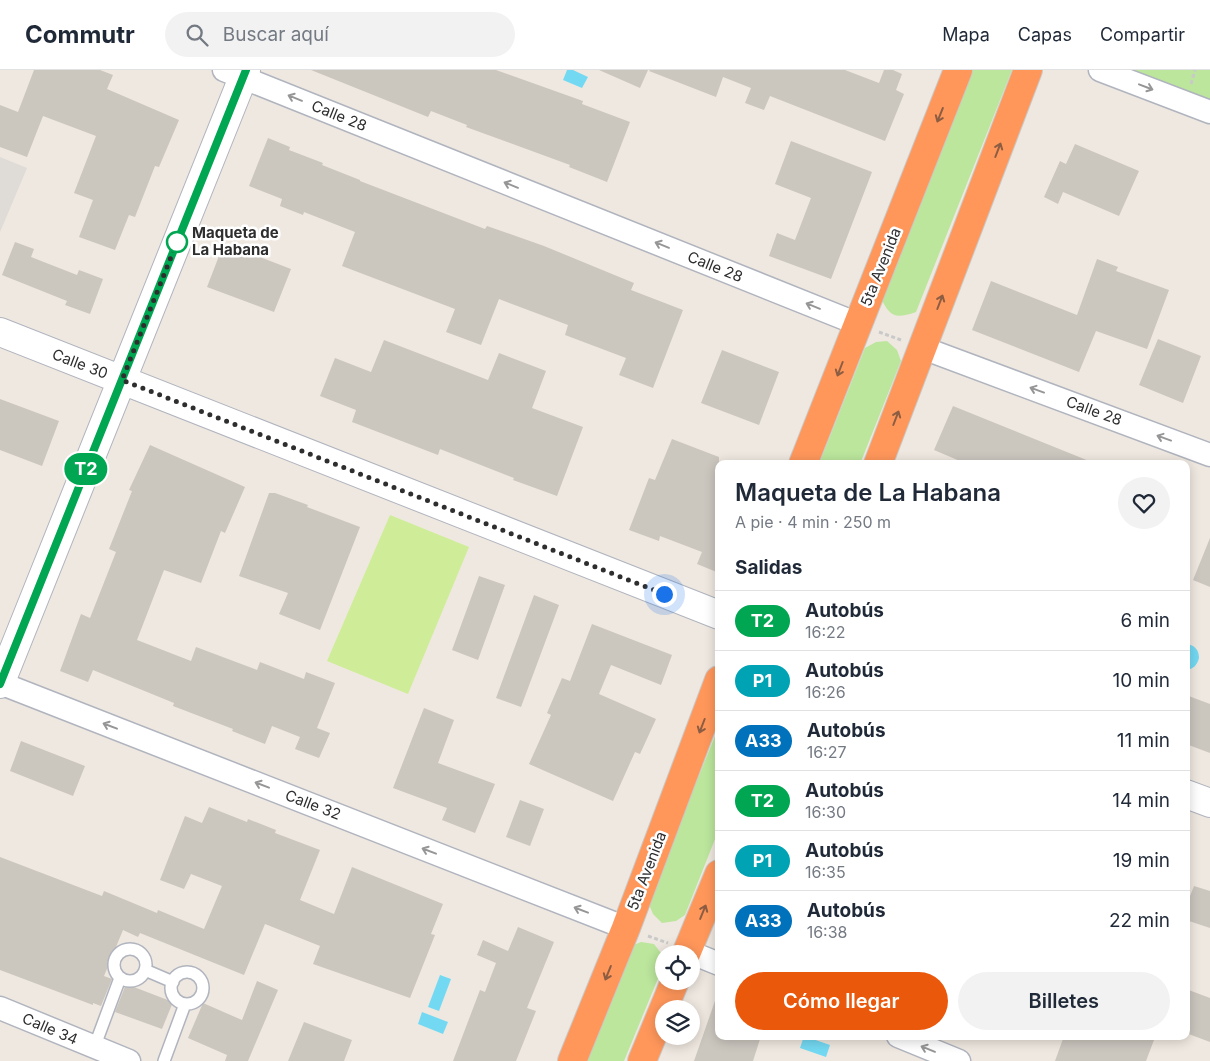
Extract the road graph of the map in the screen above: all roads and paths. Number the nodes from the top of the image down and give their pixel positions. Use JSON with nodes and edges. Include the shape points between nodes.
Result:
{"nodes":[{"id":1,"x":958,"y":70,"type":"edge"},
{"id":2,"x":1028,"y":70,"type":"edge"},
{"id":3,"x":1100,"y":70,"type":"edge"},
{"id":4,"x":237,"y":72,"type":"edge"},
{"id":5,"x":1210,"y":112,"type":"edge"},
{"id":6,"x":858,"y":324,"type":"junction"},
{"id":7,"x":0,"y":332,"type":"edge"},
{"id":8,"x":923,"y":348,"type":"junction"},
{"id":9,"x":122,"y":380,"type":"junction"},
{"id":10,"x":1210,"y":454,"type":"edge"},
{"id":11,"x":805,"y":460,"type":"edge"},
{"id":12,"x":880,"y":460,"type":"edge"},
{"id":13,"x":715,"y":613,"type":"edge"},
{"id":14,"x":0,"y":684,"type":"edge"},
{"id":15,"x":715,"y":691,"type":"edge"},
{"id":16,"x":1190,"y":796,"type":"edge"},
{"id":17,"x":1210,"y":803,"type":"edge"},
{"id":18,"x":715,"y":883,"type":"edge"},
{"id":19,"x":626,"y":928,"type":"junction"},
{"id":20,"x":668,"y":945,"type":"edge"},
{"id":21,"x":689,"y":945,"type":"edge"},
{"id":22,"x":700,"y":957,"type":"edge"},
{"id":23,"x":715,"y":963,"type":"edge"},
{"id":24,"x":145,"y":970,"type":"junction"},
{"id":25,"x":120,"y":978,"type":"junction"},
{"id":26,"x":173,"y":982,"type":"junction"},
{"id":27,"x":671,"y":990,"type":"edge"},
{"id":28,"x":185,"y":1004,"type":"junction"},
{"id":29,"x":0,"y":1008,"type":"edge"},
{"id":30,"x":908,"y":1040,"type":"edge"},
{"id":31,"x":94,"y":1048,"type":"junction"},
{"id":32,"x":129,"y":1061,"type":"edge"},
{"id":33,"x":164,"y":1061,"type":"edge"},
{"id":34,"x":572,"y":1061,"type":"edge"},
{"id":35,"x":642,"y":1061,"type":"edge"},
{"id":36,"x":959,"y":1061,"type":"edge"}],
"edges":[{"from":1,"to":6,"type":"highway","name":"5ta Avenida","one_way":true},
{"from":8,"to":2,"type":"highway","one_way":true},
{"from":3,"to":5,"type":"street","one_way":true},
{"from":6,"to":4,"type":"street","name":"Calle 28","one_way":true},
{"from":4,"to":9,"type":"main road"},
{"from":6,"to":8,"type":"path"},
{"from":6,"to":11,"type":"highway","name":"5ta Avenida","one_way":true},
{"from":7,"to":9,"type":"main road","name":"Calle 30"},
{"from":10,"to":8,"type":"street","name":"Calle 28","one_way":true},
{"from":12,"to":8,"type":"highway","one_way":true},
{"from":9,"to":13,"type":"main road","name":"Calle 30"},
{"from":9,"to":14,"type":"main road"},
{"from":19,"to":14,"type":"street","name":"Calle 32","one_way":true},
{"from":15,"to":19,"type":"highway","name":"5ta Avenida","one_way":true},
{"from":16,"to":17,"type":"main road"},
{"from":21,"to":18,"type":"highway","one_way":true},
{"from":19,"to":20,"type":"path"},
{"from":19,"to":34,"type":"highway","name":"5ta Avenida","one_way":true},
{"from":22,"to":23,"type":"street"},
{"from":24,"to":25,"type":"lane","via":[[135,980]]},
{"from":24,"to":25,"type":"lane","via":[[145,960],[139,952],[124,951],[115,963]]},
{"from":24,"to":26,"type":"lane"},
{"from":25,"to":31,"type":"lane"},
{"from":26,"to":28,"type":"lane","via":[[173,994]]},
{"from":26,"to":28,"type":"lane","via":[[177,976],[187,972],[200,979],[202,994],[195,1002]]},
{"from":27,"to":35,"type":"highway"},
{"from":28,"to":33,"type":"lane"},
{"from":29,"to":31,"type":"street","name":"Calle 34"},
{"from":36,"to":30,"type":"street","one_way":true},
{"from":31,"to":32,"type":"street","name":"Calle 34"}]}
